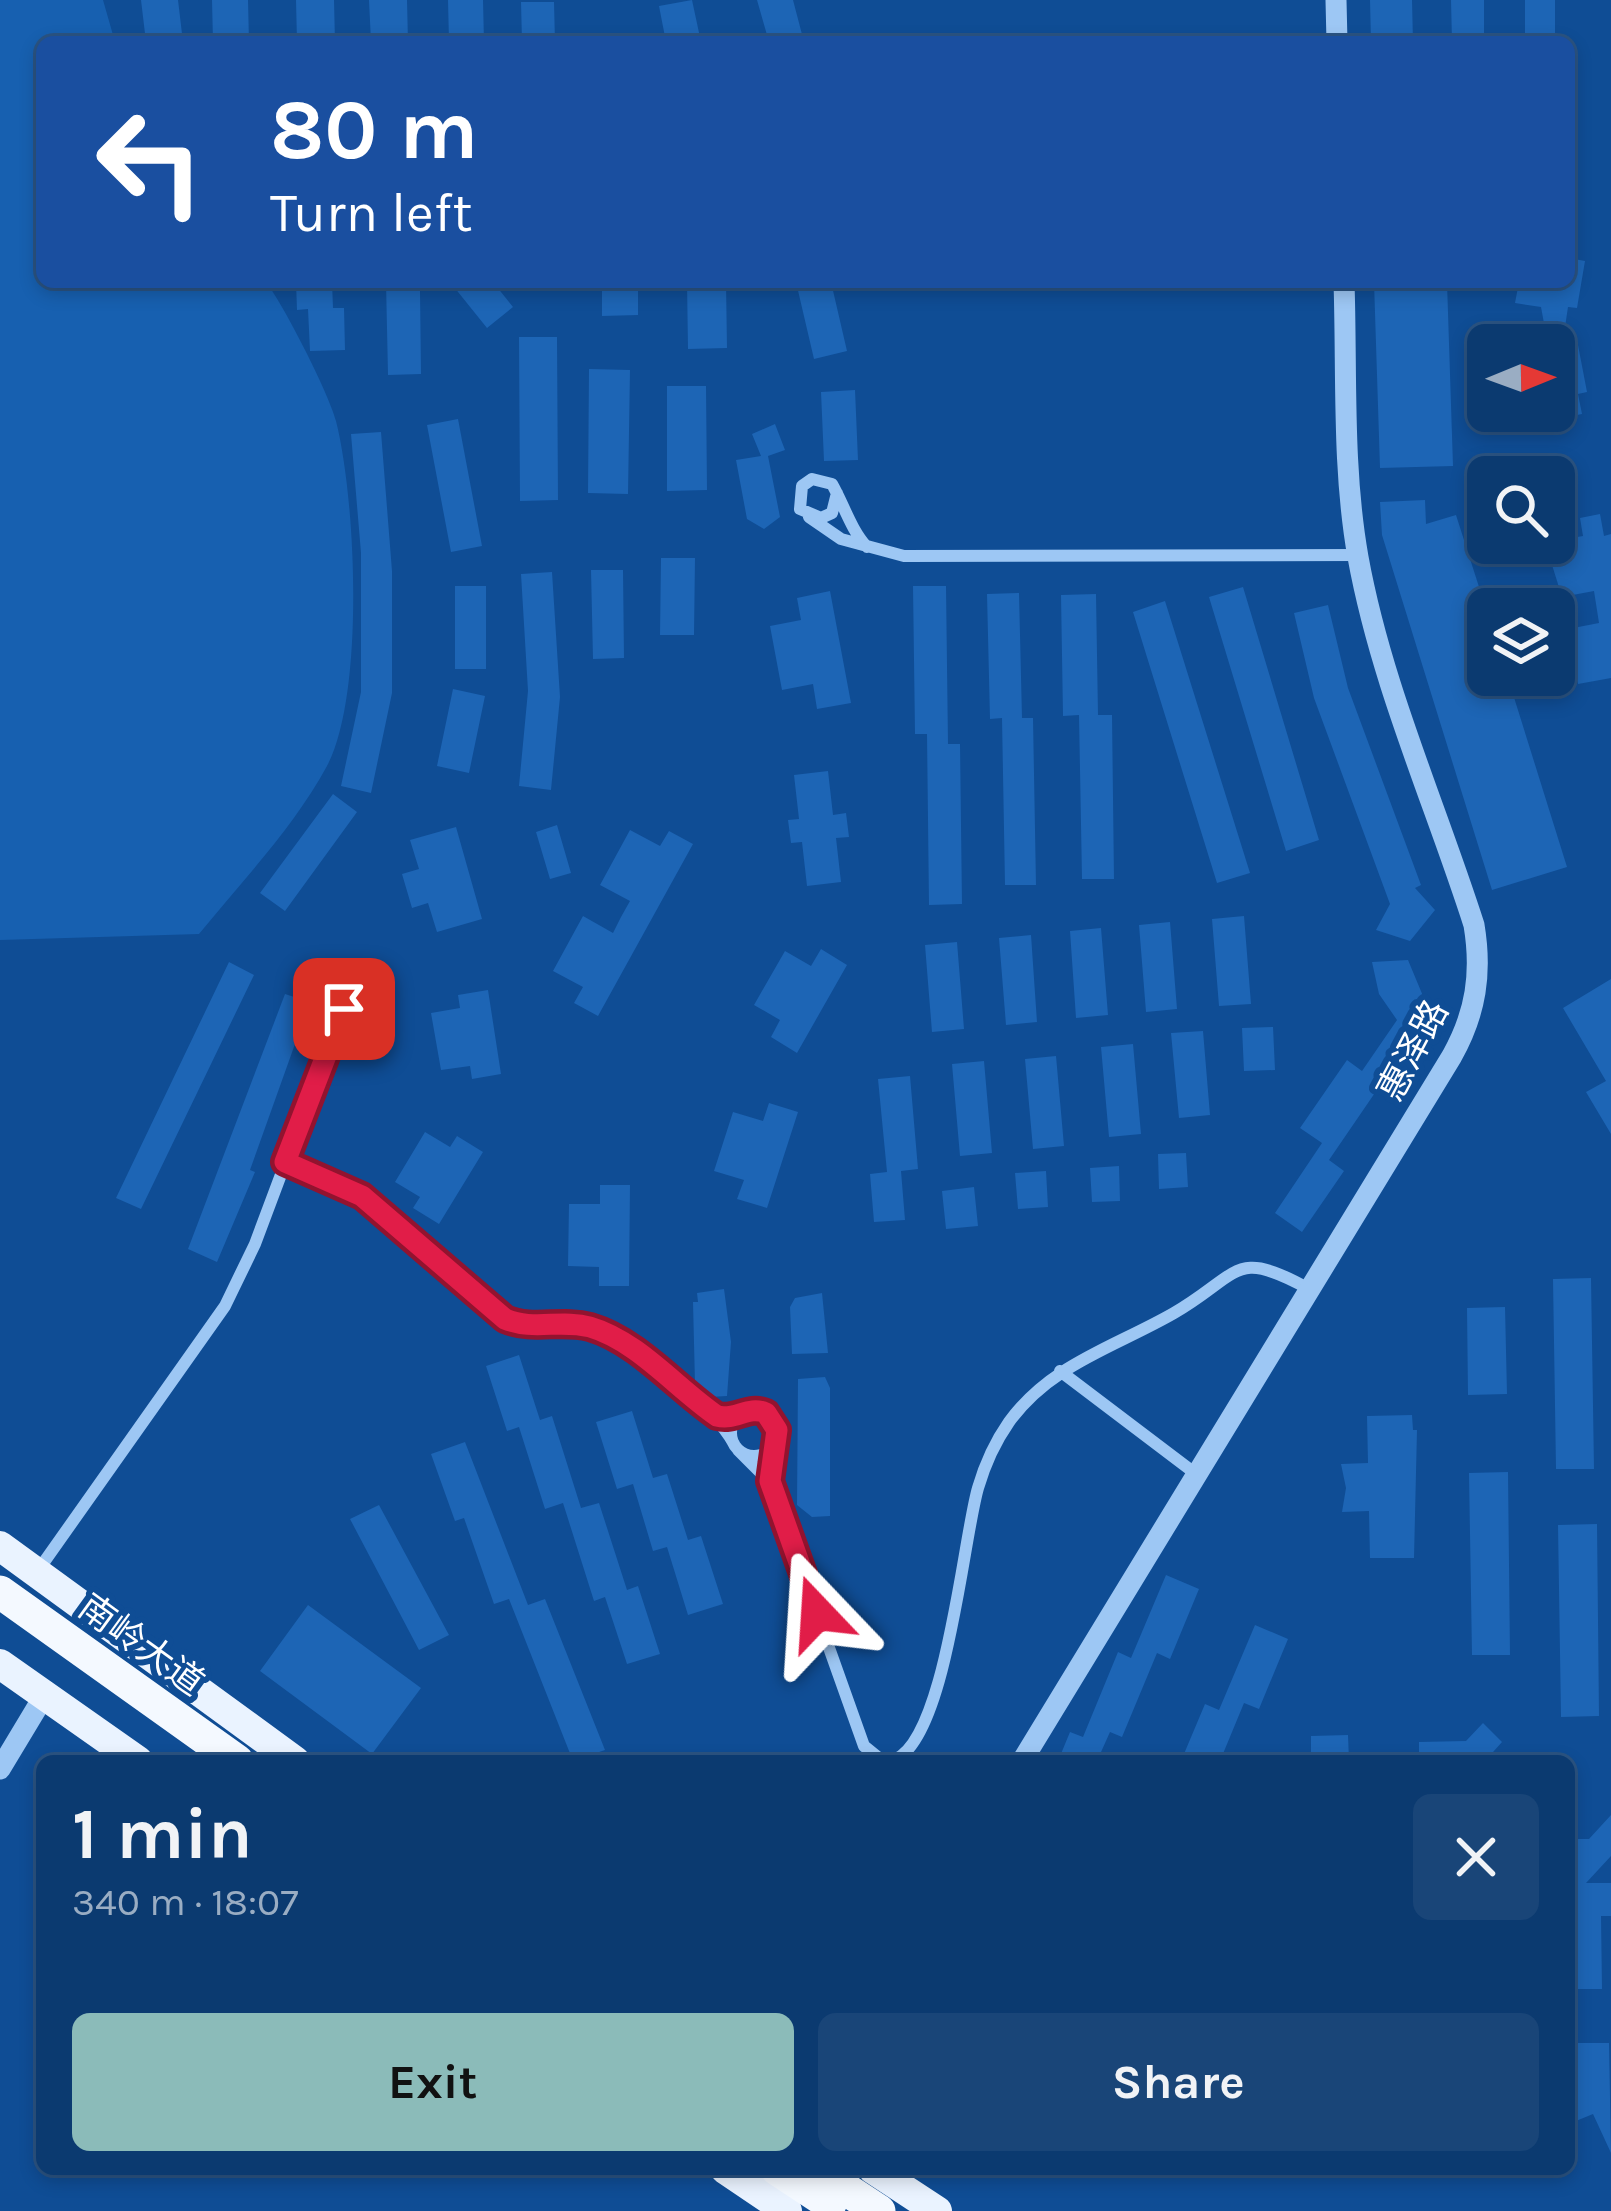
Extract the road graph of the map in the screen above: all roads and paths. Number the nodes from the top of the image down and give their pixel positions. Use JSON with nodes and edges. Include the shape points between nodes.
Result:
{"nodes":[{"id":1,"x":1336,"y":0,"type":"edge"},
{"id":2,"x":1337,"y":36,"type":"edge"},
{"id":3,"x":1344,"y":288,"type":"edge"},
{"id":4,"x":837,"y":493,"type":"junction"},
{"id":5,"x":809,"y":517,"type":"junction"},
{"id":6,"x":868,"y":548,"type":"junction"},
{"id":7,"x":1358,"y":555,"type":"junction"},
{"id":8,"x":344,"y":1009,"type":"dead end"},
{"id":9,"x":285,"y":1162,"type":"junction"},
{"id":10,"x":1309,"y":1289,"type":"junction"},
{"id":11,"x":1060,"y":1371,"type":"junction"},
{"id":12,"x":711,"y":1412,"type":"junction"},
{"id":13,"x":739,"y":1415,"type":"junction"},
{"id":14,"x":775,"y":1442,"type":"junction"},
{"id":15,"x":736,"y":1447,"type":"junction"},
{"id":16,"x":1196,"y":1474,"type":"junction"},
{"id":17,"x":770,"y":1481,"type":"junction"},
{"id":18,"x":0,"y":1546,"type":"edge"},
{"id":19,"x":37,"y":1573,"type":"junction"},
{"id":20,"x":0,"y":1592,"type":"edge"},
{"id":21,"x":0,"y":1617,"type":"edge"},
{"id":22,"x":0,"y":1664,"type":"edge"},
{"id":23,"x":44,"y":1696,"type":"junction"},
{"id":24,"x":130,"y":1755,"type":"edge"},
{"id":25,"x":194,"y":1755,"type":"edge"},
{"id":26,"x":229,"y":1755,"type":"edge"},
{"id":27,"x":287,"y":1755,"type":"edge"},
{"id":28,"x":875,"y":1755,"type":"edge"},
{"id":29,"x":903,"y":1755,"type":"edge"},
{"id":30,"x":1026,"y":1755,"type":"edge"},
{"id":31,"x":0,"y":1769,"type":"edge"},
{"id":32,"x":753,"y":2175,"type":"edge"},
{"id":33,"x":756,"y":2175,"type":"edge"},
{"id":34,"x":824,"y":2175,"type":"edge"},
{"id":35,"x":882,"y":2175,"type":"edge"},
{"id":36,"x":788,"y":2211,"type":"edge"},
{"id":37,"x":841,"y":2211,"type":"edge"},
{"id":38,"x":879,"y":2211,"type":"edge"},
{"id":39,"x":937,"y":2211,"type":"edge"}],
"edges":[{"from":1,"to":2,"type":"street"},
{"from":3,"to":7,"type":"street","name":"惠泽路"},
{"from":4,"to":5,"type":"street","via":[[832,513]]},
{"from":4,"to":5,"type":"street","via":[[823,479],[802,486],[800,509]]},
{"from":4,"to":6,"type":"street"},
{"from":5,"to":6,"type":"street"},
{"from":6,"to":7,"type":"street","via":[[904,556]]},
{"from":7,"to":10,"type":"street","name":"惠泽路","via":[[1382,655],[1474,925],[1478,980],[1462,1038]]},
{"from":8,"to":9,"type":"street"},
{"from":9,"to":12,"type":"street","via":[[362,1196],[505,1319],[607,1334]]},
{"from":9,"to":19,"type":"street","via":[[208,1335]]},
{"from":10,"to":11,"type":"street","via":[[1267,1266],[1246,1267]]},
{"from":10,"to":16,"type":"street","name":"惠泽路"},
{"from":11,"to":16,"type":"street"},
{"from":11,"to":29,"type":"street","via":[[1020,1408],[985,1467],[957,1617]]},
{"from":12,"to":13,"type":"street"},
{"from":12,"to":15,"type":"street"},
{"from":13,"to":14,"type":"street","via":[[766,1413]]},
{"from":13,"to":15,"type":"street","via":[[731,1429]]},
{"from":14,"to":15,"type":"street","via":[[760,1456]]},
{"from":14,"to":17,"type":"street"},
{"from":15,"to":17,"type":"street"},
{"from":16,"to":30,"type":"street","name":"惠泽路"},
{"from":17,"to":28,"type":"street","via":[[864,1746]]},
{"from":18,"to":19,"type":"main road"},
{"from":19,"to":27,"type":"main road"},
{"from":20,"to":26,"type":"highway","name":"南岭大道"},
{"from":21,"to":25,"type":"highway","name":"南岭大道"},
{"from":22,"to":23,"type":"main road"},
{"from":23,"to":24,"type":"main road"},
{"from":23,"to":31,"type":"street"},
{"from":32,"to":36,"type":"main road"},
{"from":33,"to":37,"type":"highway"},
{"from":34,"to":38,"type":"highway"},
{"from":35,"to":39,"type":"main road"}]}
